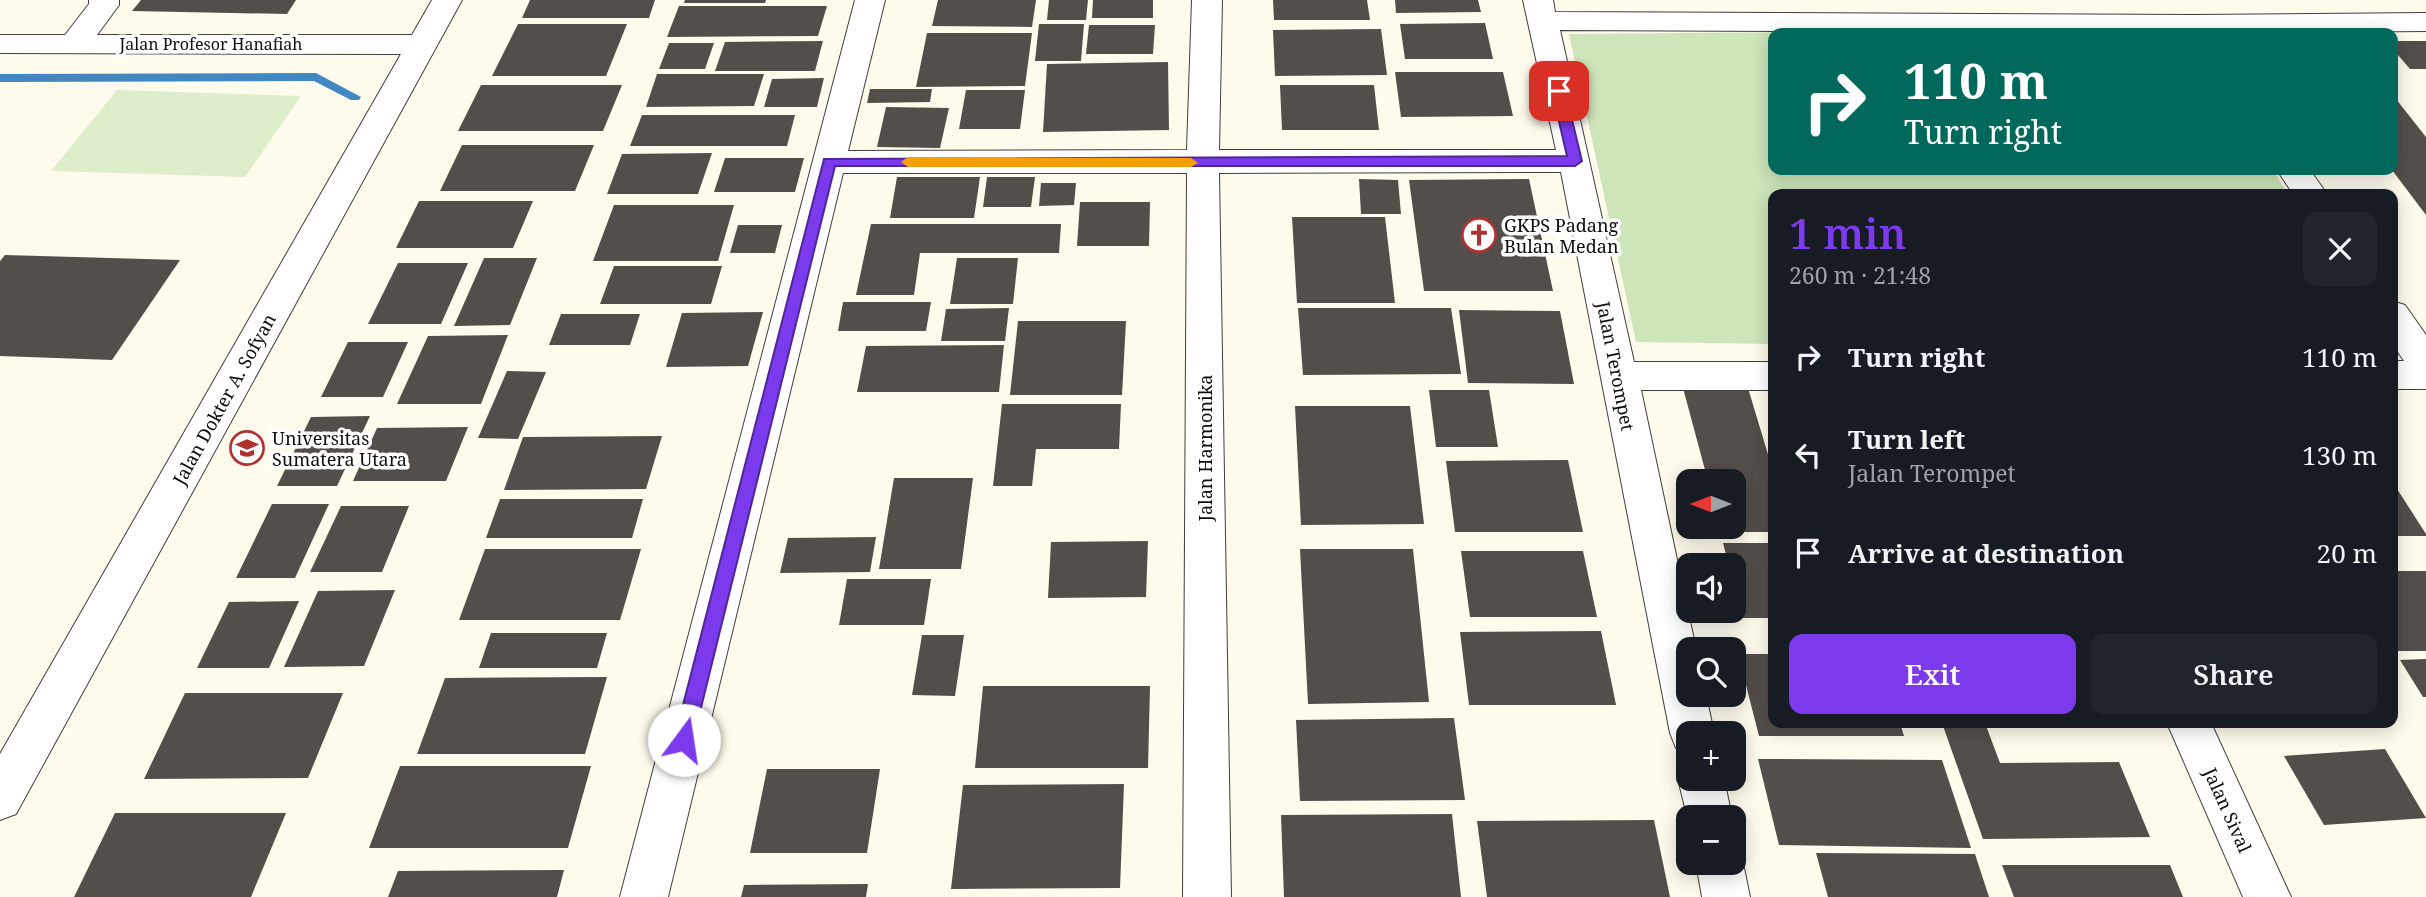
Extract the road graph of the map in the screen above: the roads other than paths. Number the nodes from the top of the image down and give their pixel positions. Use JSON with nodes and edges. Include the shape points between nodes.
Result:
{"nodes":[{"id":1,"x":104,"y":0,"type":"edge"},
{"id":2,"x":447,"y":0,"type":"edge"},
{"id":3,"x":870,"y":0,"type":"edge"},
{"id":4,"x":1206,"y":0,"type":"edge"},
{"id":5,"x":1540,"y":11,"type":"edge"},
{"id":6,"x":1836,"y":12,"type":"edge"},
{"id":7,"x":2190,"y":19,"type":"edge"},
{"id":8,"x":2426,"y":22,"type":"edge"},
{"id":9,"x":0,"y":44,"type":"edge"},
{"id":10,"x":74,"y":44,"type":"junction"},
{"id":11,"x":422,"y":45,"type":"junction"},
{"id":12,"x":1575,"y":161,"type":"junction"},
{"id":13,"x":829,"y":162,"type":"junction"},
{"id":14,"x":1203,"y":163,"type":"junction"},
{"id":15,"x":2398,"y":323,"type":"edge"},
{"id":16,"x":2426,"y":364,"type":"edge"},
{"id":17,"x":2398,"y":375,"type":"edge"},
{"id":18,"x":2426,"y":375,"type":"edge"},
{"id":19,"x":1618,"y":376,"type":"junction"},
{"id":20,"x":1768,"y":376,"type":"edge"},
{"id":21,"x":1690,"y":721,"type":"edge"},
{"id":22,"x":2191,"y":728,"type":"edge"},
{"id":23,"x":0,"y":798,"type":"edge"},
{"id":24,"x":1721,"y":875,"type":"edge"},
{"id":25,"x":644,"y":897,"type":"edge"},
{"id":26,"x":1207,"y":897,"type":"edge"},
{"id":27,"x":1726,"y":897,"type":"edge"},
{"id":28,"x":2267,"y":897,"type":"edge"}],
"edges":[{"from":1,"to":10,"type":"street"},
{"from":2,"to":11,"type":"street","name":"Jalan Dokter A. Sofyan"},
{"from":3,"to":13,"type":"street"},
{"from":4,"to":14,"type":"street","name":"Jalan Harmonika"},
{"from":5,"to":6,"type":"street"},
{"from":5,"to":12,"type":"street","name":"Jalan Terompet"},
{"from":6,"to":7,"type":"street"},
{"from":7,"to":8,"type":"street"},
{"from":9,"to":10,"type":"street","name":"Jalan Profesor Hanafiah"},
{"from":10,"to":11,"type":"street","name":"Jalan Profesor Hanafiah"},
{"from":11,"to":23,"type":"street","name":"Jalan Dokter A. Sofyan"},
{"from":12,"to":14,"type":"street"},
{"from":12,"to":19,"type":"street","name":"Jalan Terompet"},
{"from":13,"to":14,"type":"street"},
{"from":13,"to":25,"type":"street"},
{"from":14,"to":26,"type":"street","name":"Jalan Harmonika"},
{"from":15,"to":16,"type":"street"},
{"from":17,"to":18,"type":"street"},
{"from":19,"to":20,"type":"street"},
{"from":19,"to":21,"type":"street","name":"Jalan Terompet"},
{"from":22,"to":28,"type":"street","name":"Jalan Sival"},
{"from":24,"to":27,"type":"street"}]}
